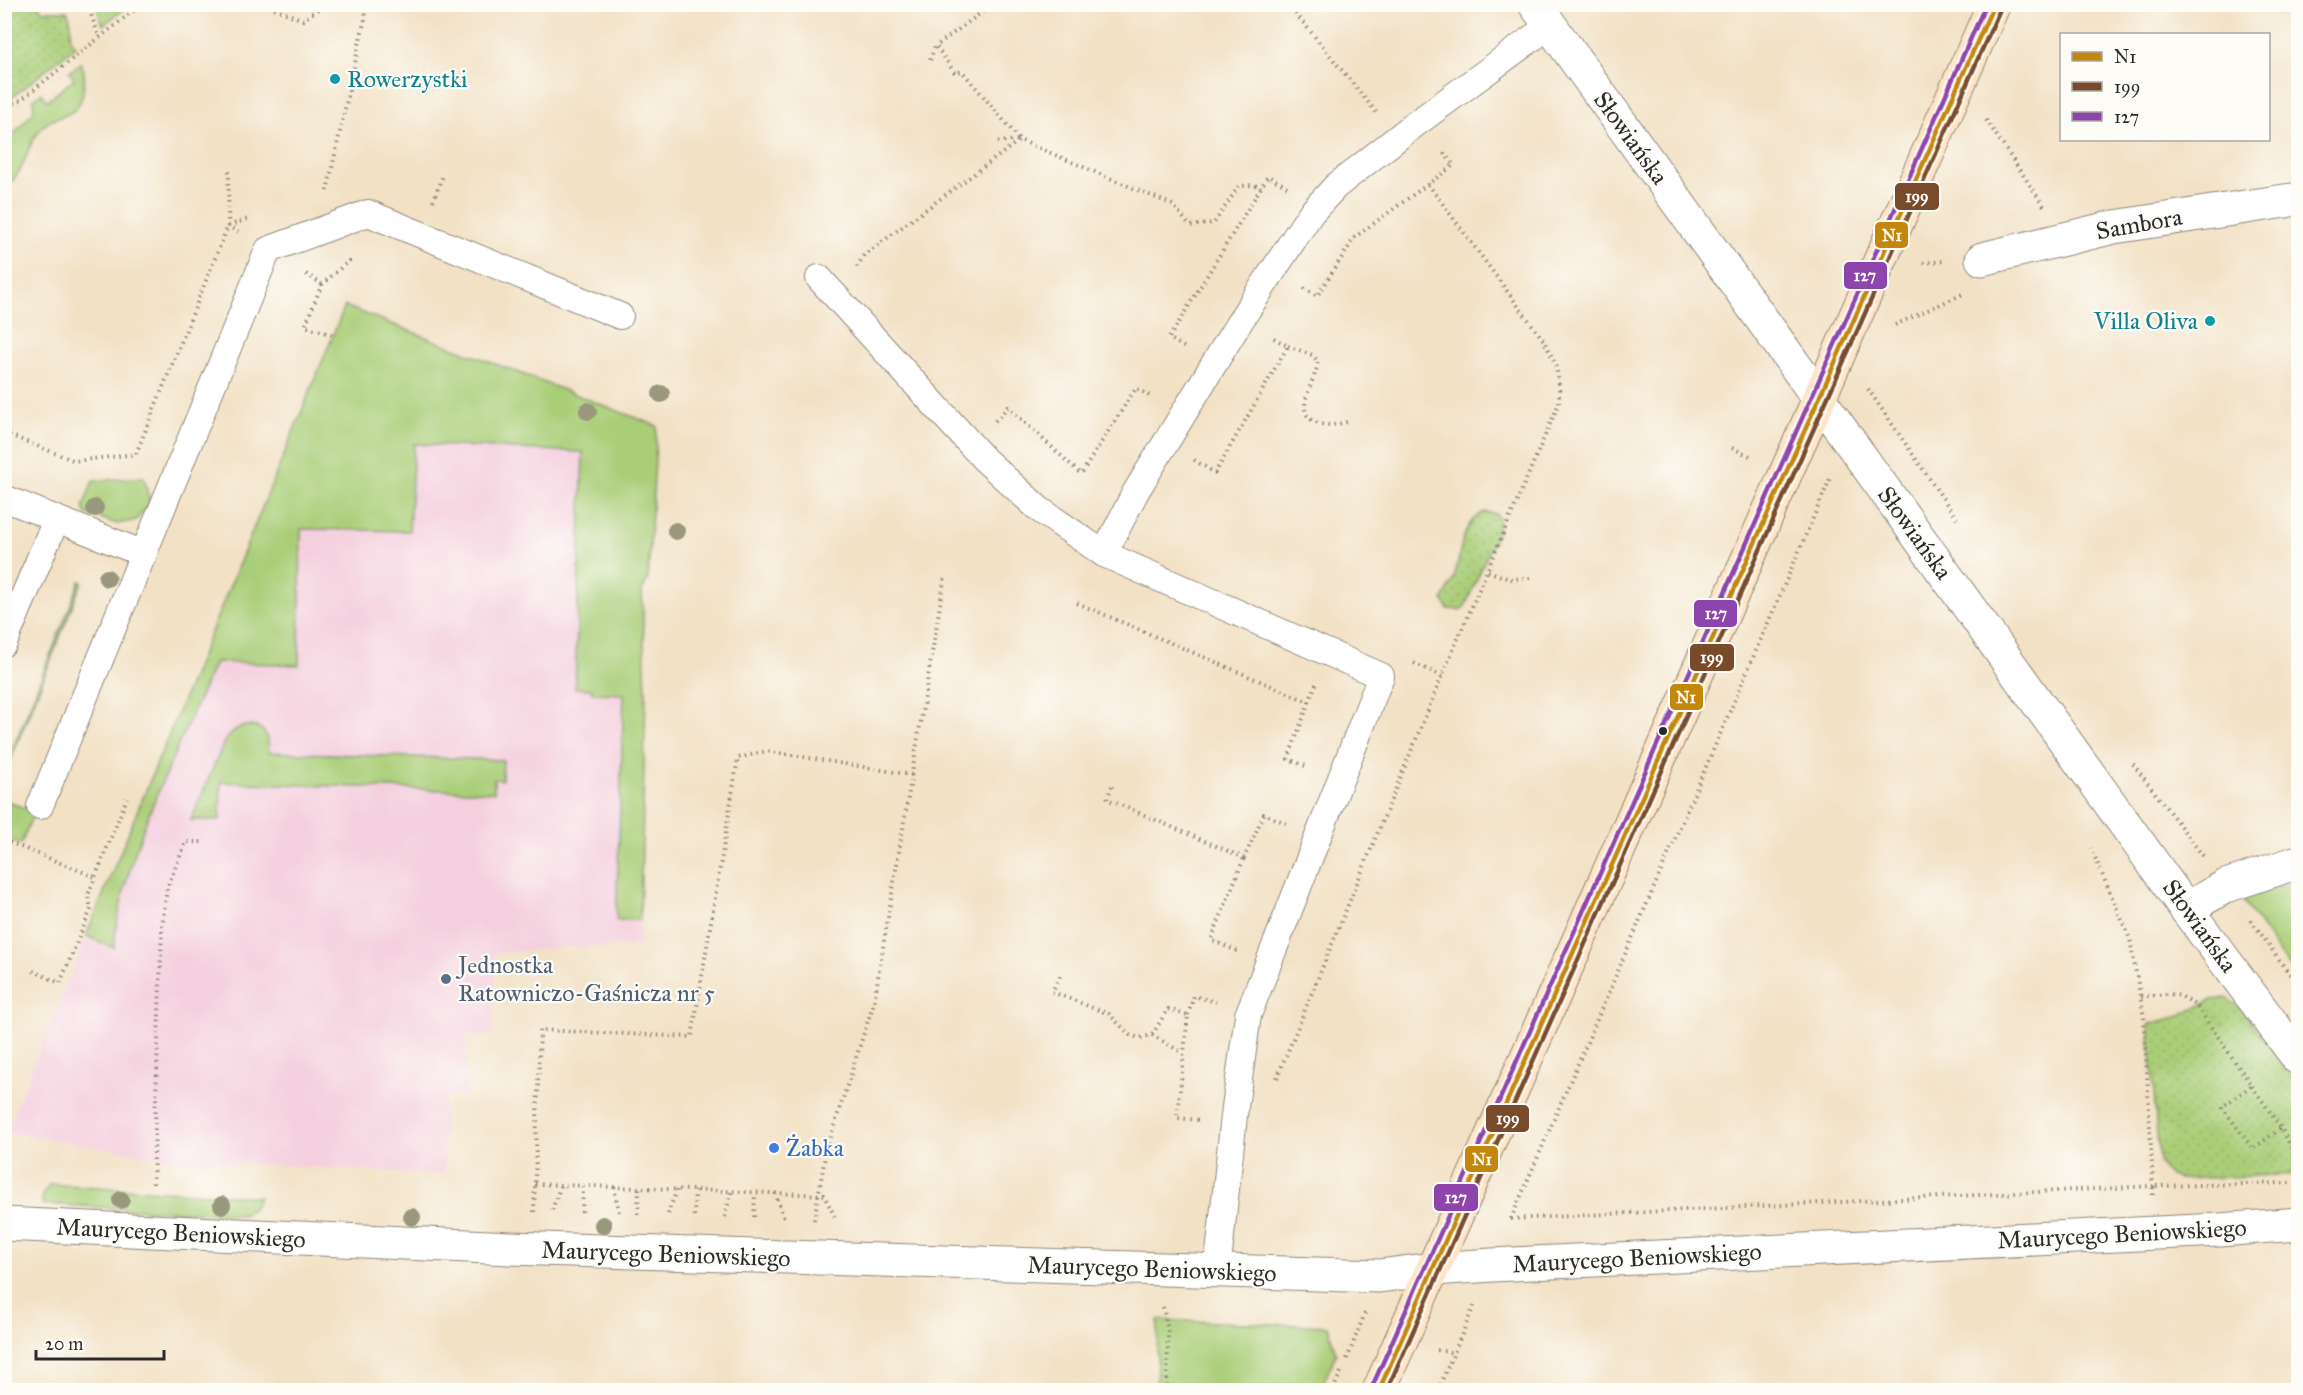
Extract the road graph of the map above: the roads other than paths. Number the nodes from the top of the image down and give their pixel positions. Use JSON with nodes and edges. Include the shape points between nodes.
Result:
{"nodes":[{"id":1,"x":1994,"y":4,"type":"edge"},
{"id":2,"x":1543,"y":15,"type":"edge"},
{"id":3,"x":2298,"y":199,"type":"edge"},
{"id":4,"x":1982,"y":259,"type":"road end"},
{"id":5,"x":819,"y":278,"type":"dead end"},
{"id":6,"x":620,"y":316,"type":"dead end"},
{"id":7,"x":1819,"y":401,"type":"junction"},
{"id":8,"x":4,"y":498,"type":"edge"},
{"id":9,"x":56,"y":520,"type":"junction"},
{"id":10,"x":1104,"y":554,"type":"junction"},
{"id":11,"x":144,"y":555,"type":"junction"},
{"id":12,"x":4,"y":643,"type":"edge"},
{"id":13,"x":40,"y":806,"type":"dead end"},
{"id":14,"x":2298,"y":862,"type":"edge"},
{"id":15,"x":2186,"y":909,"type":"junction"},
{"id":16,"x":2298,"y":1058,"type":"edge"},
{"id":17,"x":4,"y":1224,"type":"edge"},
{"id":18,"x":2298,"y":1224,"type":"edge"},
{"id":19,"x":1432,"y":1269,"type":"junction"},
{"id":20,"x":1217,"y":1272,"type":"junction"},
{"id":21,"x":1379,"y":1390,"type":"edge"}],
"edges":[{"from":1,"to":7,"type":"street"},
{"from":2,"to":7,"type":"street","name":"Słowiańska"},
{"from":2,"to":10,"type":"lane","via":[[1336,186],[1318,206],[1213,365],[1135,493]]},
{"from":3,"to":4,"type":"street","name":"Sambora","via":[[2114,227]]},
{"from":5,"to":10,"type":"lane","via":[[984,459],[1040,510]]},
{"from":6,"to":11,"type":"lane","via":[[368,213],[268,250]]},
{"from":7,"to":15,"type":"street","name":"Słowiańska"},
{"from":7,"to":19,"type":"street"},
{"from":8,"to":9,"type":"lane"},
{"from":9,"to":11,"type":"lane"},
{"from":9,"to":12,"type":"lane"},
{"from":10,"to":20,"type":"lane","via":[[1381,676],[1248,1015]]},
{"from":11,"to":13,"type":"lane"},
{"from":14,"to":15,"type":"street","via":[[2226,886]]},
{"from":15,"to":16,"type":"street","name":"Słowiańska"},
{"from":17,"to":20,"type":"street","name":"Maurycego Beniowskiego","via":[[510,1248]]},
{"from":18,"to":19,"type":"street","name":"Maurycego Beniowskiego"},
{"from":19,"to":20,"type":"street","name":"Maurycego Beniowskiego","via":[[1380,1276]]},
{"from":19,"to":21,"type":"street"}]}
